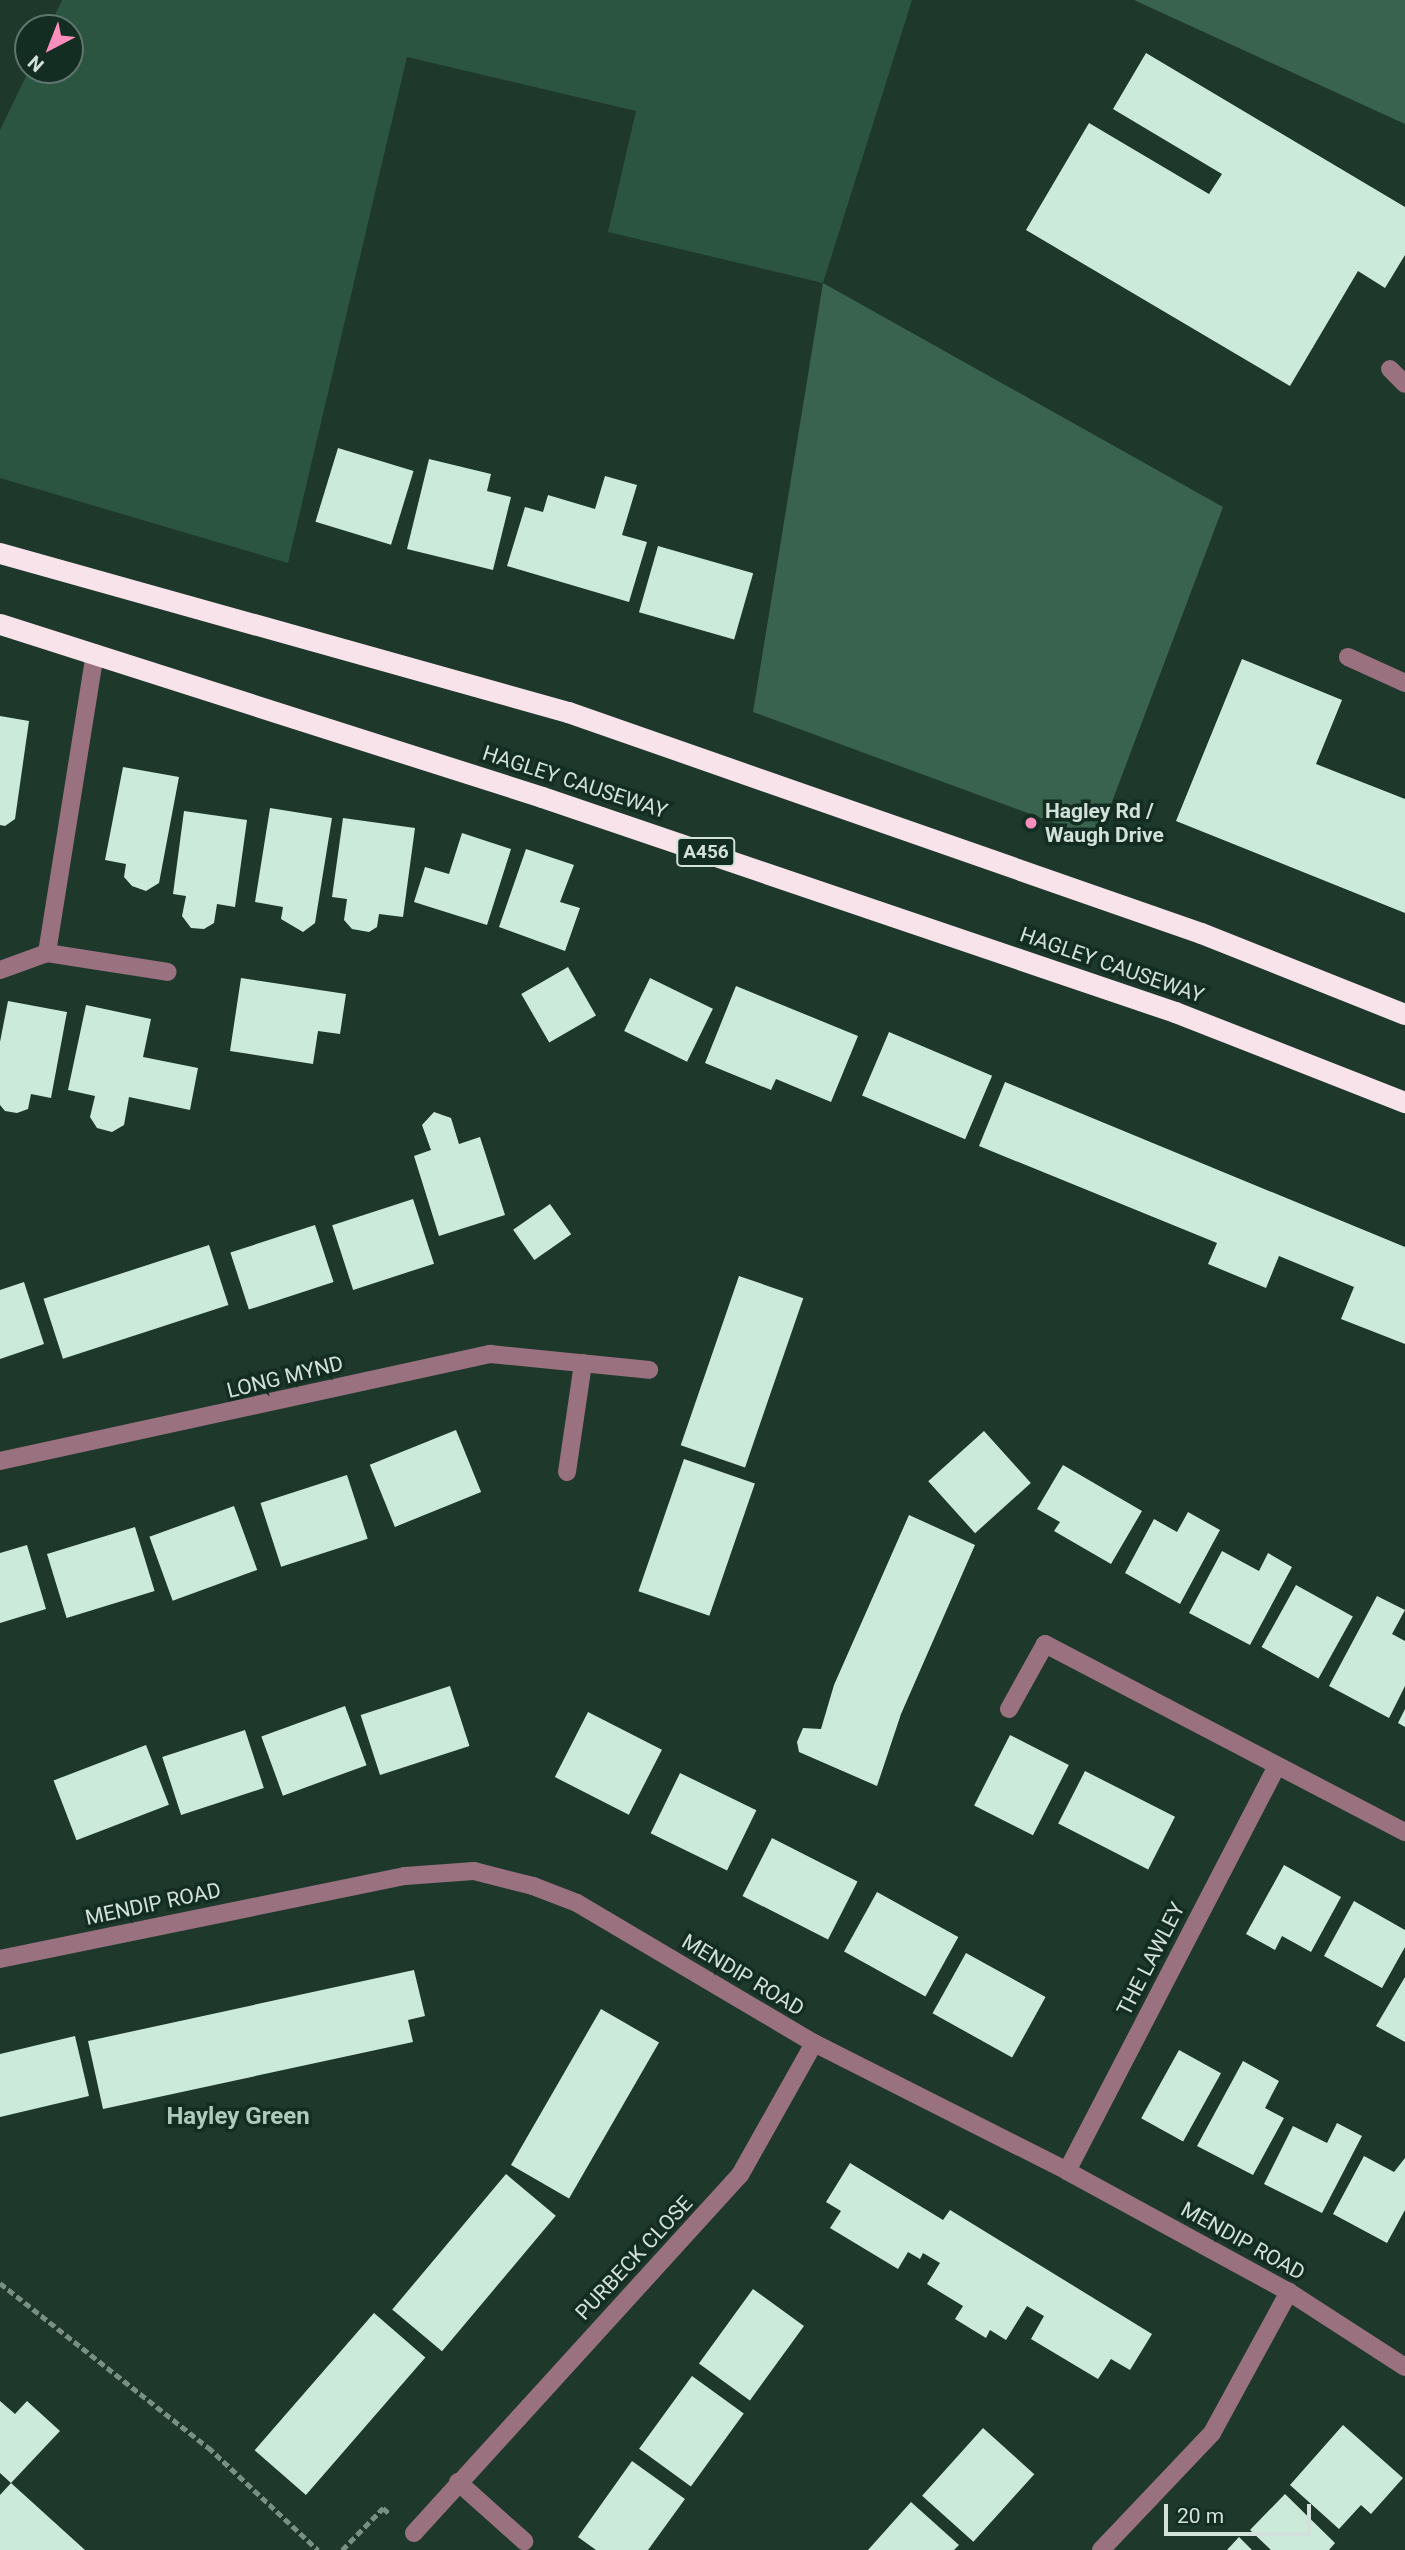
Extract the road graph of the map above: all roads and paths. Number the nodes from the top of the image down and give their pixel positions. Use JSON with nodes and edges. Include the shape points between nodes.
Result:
{"nodes":[{"id":1,"x":1390,"y":369,"type":"dead end"},
{"id":2,"x":1405,"y":384,"type":"edge"},
{"id":3,"x":0,"y":553,"type":"edge"},
{"id":4,"x":0,"y":624,"type":"edge"},
{"id":5,"x":94,"y":653,"type":"junction"},
{"id":6,"x":1348,"y":657,"type":"dead end"},
{"id":7,"x":1405,"y":683,"type":"edge"},
{"id":8,"x":47,"y":953,"type":"junction"},
{"id":9,"x":0,"y":970,"type":"edge"},
{"id":10,"x":167,"y":972,"type":"dead end"},
{"id":11,"x":1405,"y":1014,"type":"edge"},
{"id":12,"x":1405,"y":1102,"type":"edge"},
{"id":13,"x":583,"y":1363,"type":"junction"},
{"id":14,"x":649,"y":1370,"type":"dead end"},
{"id":15,"x":0,"y":1461,"type":"edge"},
{"id":16,"x":567,"y":1472,"type":"dead end"},
{"id":17,"x":1009,"y":1709,"type":"dead end"},
{"id":18,"x":1276,"y":1768,"type":"junction"},
{"id":19,"x":1405,"y":1832,"type":"edge"},
{"id":20,"x":0,"y":1959,"type":"edge"},
{"id":21,"x":814,"y":2043,"type":"junction"},
{"id":22,"x":1067,"y":2171,"type":"junction"},
{"id":23,"x":0,"y":2283,"type":"edge"},
{"id":24,"x":1289,"y":2292,"type":"junction"},
{"id":25,"x":1405,"y":2367,"type":"edge"},
{"id":26,"x":458,"y":2482,"type":"junction"},
{"id":27,"x":414,"y":2533,"type":"joint"},
{"id":28,"x":524,"y":2541,"type":"dead end"},
{"id":29,"x":318,"y":2550,"type":"edge"},
{"id":30,"x":341,"y":2550,"type":"edge"},
{"id":31,"x":1101,"y":2550,"type":"edge"}],
"edges":[{"from":1,"to":2,"type":"street"},
{"from":3,"to":11,"type":"highway","via":[[568,712],[1200,933]]},
{"from":4,"to":5,"type":"highway","name":"HAGLEY CAUSEWAY","number":"A456"},
{"from":5,"to":8,"type":"street"},
{"from":5,"to":12,"type":"highway","name":"HAGLEY CAUSEWAY","number":"A456","via":[[556,801],[1175,1012]]},
{"from":6,"to":7,"type":"street"},
{"from":8,"to":9,"type":"street"},
{"from":8,"to":10,"type":"street"},
{"from":13,"to":14,"type":"street","name":"LONG MYND"},
{"from":13,"to":15,"type":"street","name":"LONG MYND","via":[[490,1354]]},
{"from":13,"to":16,"type":"street"},
{"from":17,"to":18,"type":"street","via":[[1045,1644]]},
{"from":18,"to":19,"type":"street"},
{"from":18,"to":22,"type":"street","name":"THE LAWLEY"},
{"from":20,"to":21,"type":"street","name":"MENDIP ROAD","via":[[405,1876],[474,1871],[533,1885],[577,1903]]},
{"from":21,"to":22,"type":"street","name":"MENDIP ROAD"},
{"from":21,"to":26,"type":"street","name":"PURBECK CLOSE","via":[[740,2175]]},
{"from":22,"to":24,"type":"street","name":"MENDIP ROAD"},
{"from":23,"to":29,"type":"path","via":[[208,2447]]},
{"from":24,"to":25,"type":"street","name":"MENDIP ROAD"},
{"from":24,"to":31,"type":"street","via":[[1212,2433]]},
{"from":26,"to":27,"type":"street","name":"PURBECK CLOSE"},
{"from":26,"to":28,"type":"street"},
{"from":27,"to":30,"type":"path","via":[[383,2508]]}]}
